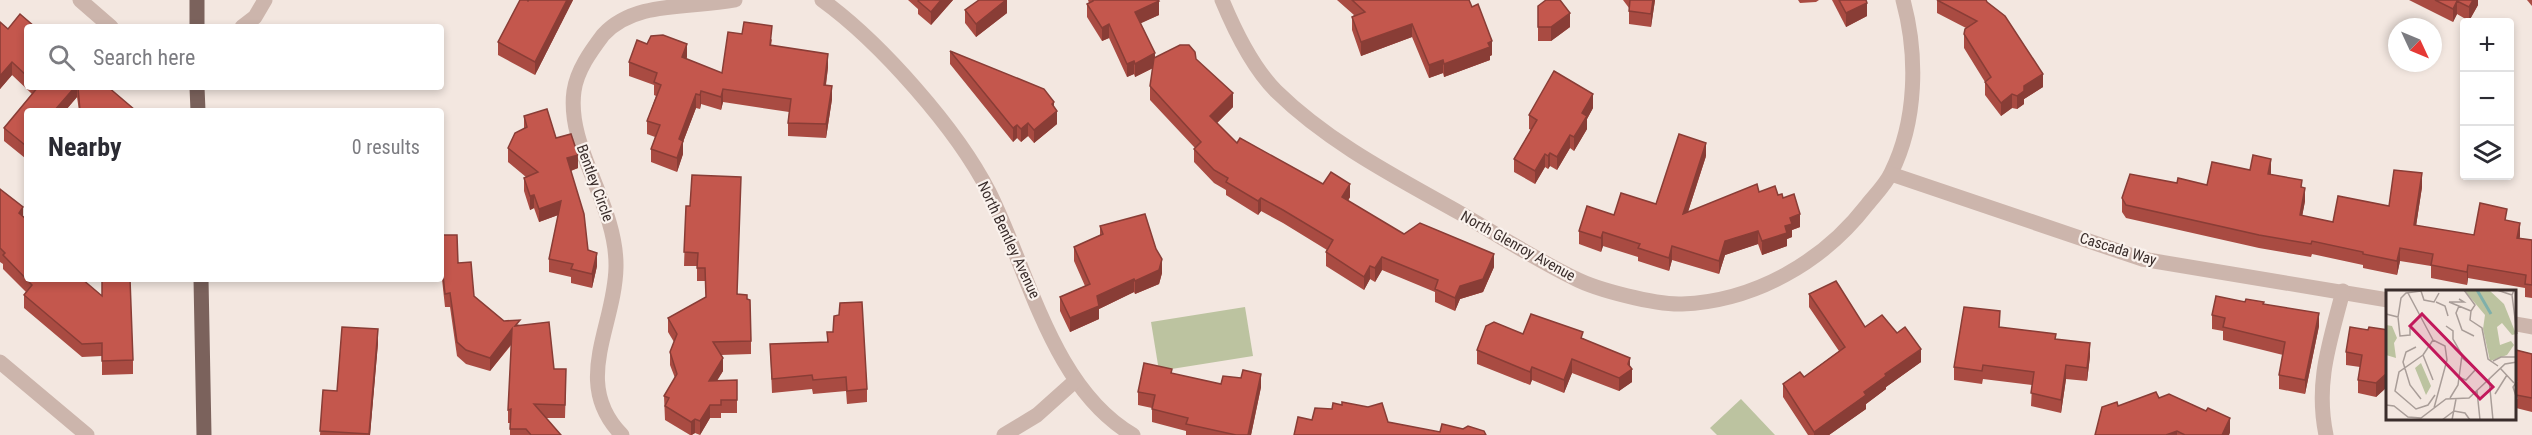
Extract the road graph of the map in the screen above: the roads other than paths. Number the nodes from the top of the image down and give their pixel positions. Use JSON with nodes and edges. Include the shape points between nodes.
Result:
{"nodes":[{"id":1,"x":80,"y":0,"type":"edge"},
{"id":2,"x":197,"y":0,"type":"edge"},
{"id":3,"x":265,"y":0,"type":"edge"},
{"id":4,"x":735,"y":0,"type":"edge"},
{"id":5,"x":822,"y":0,"type":"edge"},
{"id":6,"x":1222,"y":0,"type":"edge"},
{"id":7,"x":1903,"y":0,"type":"edge"},
{"id":8,"x":108,"y":24,"type":"edge"},
{"id":9,"x":197,"y":24,"type":"edge"},
{"id":10,"x":246,"y":24,"type":"edge"},
{"id":11,"x":197,"y":90,"type":"edge"},
{"id":12,"x":198,"y":108,"type":"edge"},
{"id":13,"x":1891,"y":174,"type":"junction"},
{"id":14,"x":201,"y":282,"type":"edge"},
{"id":15,"x":2343,"y":291,"type":"junction"},
{"id":16,"x":2386,"y":300,"type":"edge"},
{"id":17,"x":2517,"y":324,"type":"edge"},
{"id":18,"x":2532,"y":327,"type":"edge"},
{"id":19,"x":0,"y":362,"type":"edge"},
{"id":20,"x":1075,"y":381,"type":"junction"},
{"id":21,"x":87,"y":435,"type":"edge"},
{"id":22,"x":204,"y":435,"type":"edge"},
{"id":23,"x":622,"y":435,"type":"edge"},
{"id":24,"x":1004,"y":435,"type":"edge"},
{"id":25,"x":1133,"y":435,"type":"edge"},
{"id":26,"x":2326,"y":435,"type":"edge"}],
"edges":[{"from":1,"to":8,"type":"street"},
{"from":2,"to":9,"type":"main road"},
{"from":3,"to":10,"type":"street"},
{"from":4,"to":23,"type":"street","name":"Bentley Circle","via":[[663,3],[631,12],[605,32],[583,64],[574,91],[577,135],[610,216],[616,266],[611,310],[595,366],[600,399]]},
{"from":5,"to":20,"type":"street","name":"North Bentley Avenue","via":[[840,13],[911,85],[959,143],[989,192]]},
{"from":6,"to":13,"type":"street","name":"North Glenroy Avenue","via":[[1235,31],[1274,88],[1317,128],[1576,279],[1627,295],[1680,304],[1728,298],[1773,282],[1811,260],[1856,220]]},
{"from":7,"to":13,"type":"street","name":"North Glenroy Avenue","via":[[1910,26],[1909,122]]},
{"from":11,"to":12,"type":"main road"},
{"from":13,"to":15,"type":"street","name":"Cascada Way","via":[[2142,259]]},
{"from":14,"to":22,"type":"main road"},
{"from":15,"to":16,"type":"street","name":"Cascada Way"},
{"from":15,"to":26,"type":"street","via":[[2321,379]]},
{"from":17,"to":18,"type":"street"},
{"from":19,"to":21,"type":"street"},
{"from":20,"to":24,"type":"street","via":[[1037,415]]},
{"from":20,"to":25,"type":"street","name":"North Bentley Avenue","via":[[1115,424]]}]}
